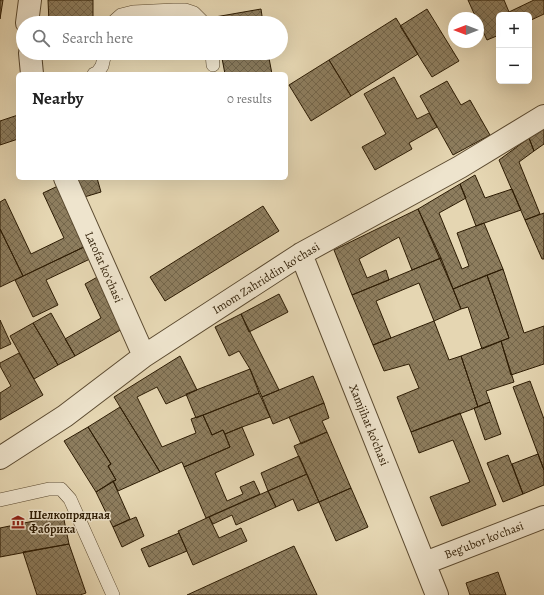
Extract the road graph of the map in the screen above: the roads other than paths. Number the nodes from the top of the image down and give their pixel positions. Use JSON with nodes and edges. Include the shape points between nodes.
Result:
{"nodes":[{"id":1,"x":30,"y":0,"type":"edge"},
{"id":2,"x":28,"y":16,"type":"edge"},
{"id":3,"x":120,"y":16,"type":"edge"},
{"id":4,"x":197,"y":16,"type":"edge"},
{"id":5,"x":31,"y":60,"type":"edge"},
{"id":6,"x":103,"y":60,"type":"edge"},
{"id":7,"x":32,"y":72,"type":"edge"},
{"id":8,"x":98,"y":72,"type":"edge"},
{"id":9,"x":544,"y":116,"type":"edge"},
{"id":10,"x":66,"y":180,"type":"edge"},
{"id":11,"x":301,"y":254,"type":"junction"},
{"id":12,"x":144,"y":356,"type":"junction"},
{"id":13,"x":0,"y":458,"type":"edge"},
{"id":14,"x":0,"y":500,"type":"edge"},
{"id":15,"x":544,"y":517,"type":"edge"},
{"id":16,"x":425,"y":563,"type":"junction"},
{"id":17,"x":113,"y":595,"type":"edge"},
{"id":18,"x":437,"y":595,"type":"edge"}],
"edges":[{"from":1,"to":2,"type":"street"},
{"from":3,"to":4,"type":"lane","via":[[133,12],[174,10],[194,13]]},
{"from":5,"to":7,"type":"street"},
{"from":6,"to":8,"type":"lane"},
{"from":9,"to":11,"type":"street","name":"Imom Zahriddin koʻchasi","via":[[460,167]]},
{"from":10,"to":12,"type":"street","name":"Latofat koʻchasi"},
{"from":11,"to":12,"type":"street","name":"Imom Zahriddin koʻchasi"},
{"from":11,"to":16,"type":"street","name":"Xamjihat ko'chasi"},
{"from":12,"to":13,"type":"street","name":"Imom Zahriddin koʻchasi","via":[[65,416]]},
{"from":14,"to":17,"type":"lane","via":[[61,489],[70,499]]},
{"from":15,"to":16,"type":"street","name":"Beg'ubor ko'chasi"},
{"from":16,"to":18,"type":"street","name":"Xamjihat ko'chasi"}]}
